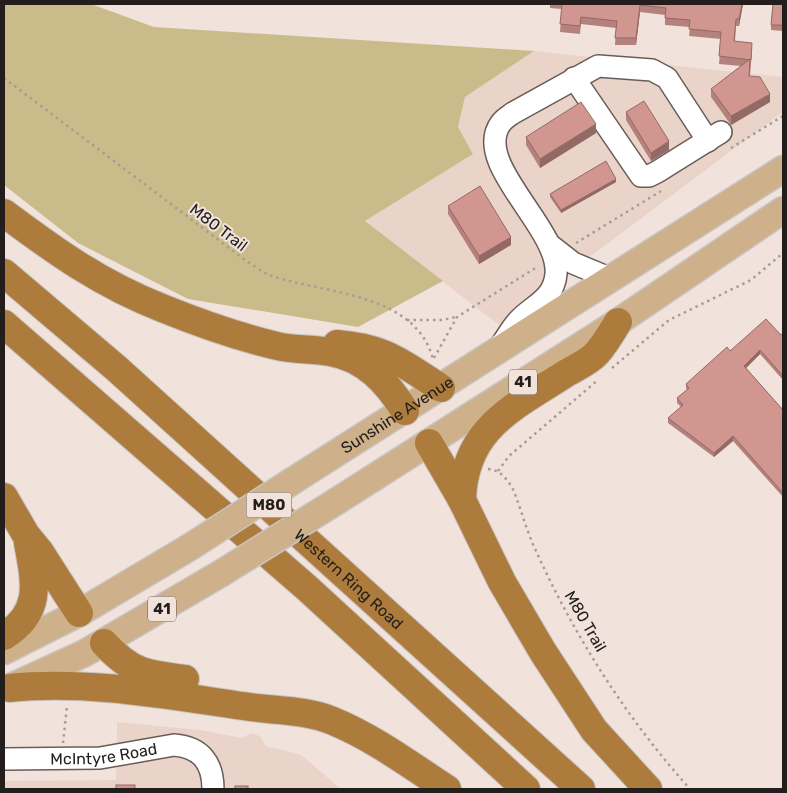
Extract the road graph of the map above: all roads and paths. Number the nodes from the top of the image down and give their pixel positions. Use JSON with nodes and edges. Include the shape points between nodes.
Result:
{"nodes":[{"id":1,"x":4,"y":78,"type":"edge"},
{"id":2,"x":574,"y":78,"type":"junction"},
{"id":3,"x":783,"y":116,"type":"edge"},
{"id":4,"x":718,"y":142,"type":"junction"},
{"id":5,"x":783,"y":151,"type":"edge"},
{"id":6,"x":783,"y":169,"type":"edge"},
{"id":7,"x":666,"y":188,"type":"dead end"},
{"id":8,"x":739,"y":195,"type":"junction"},
{"id":9,"x":783,"y":210,"type":"edge"},
{"id":10,"x":4,"y":213,"type":"edge"},
{"id":11,"x":574,"y":244,"type":"dead end"},
{"id":12,"x":550,"y":245,"type":"junction"},
{"id":13,"x":783,"y":253,"type":"edge"},
{"id":14,"x":541,"y":265,"type":"dead end"},
{"id":15,"x":4,"y":273,"type":"edge"},
{"id":16,"x":609,"y":278,"type":"junction"},
{"id":17,"x":457,"y":317,"type":"junction"},
{"id":18,"x":406,"y":320,"type":"junction"},
{"id":19,"x":618,"y":322,"type":"junction"},
{"id":20,"x":4,"y":324,"type":"edge"},
{"id":21,"x":224,"y":330,"type":"junction"},
{"id":22,"x":496,"y":352,"type":"junction"},
{"id":23,"x":606,"y":374,"type":"dead end"},
{"id":24,"x":599,"y":380,"type":"dead end"},
{"id":25,"x":441,"y":388,"type":"junction"},
{"id":26,"x":405,"y":410,"type":"junction"},
{"id":27,"x":429,"y":443,"type":"junction"},
{"id":28,"x":480,"y":468,"type":"dead end"},
{"id":29,"x":498,"y":471,"type":"junction"},
{"id":30,"x":4,"y":497,"type":"edge"},
{"id":31,"x":462,"y":500,"type":"junction"},
{"id":32,"x":26,"y":535,"type":"junction"},
{"id":33,"x":79,"y":613,"type":"junction"},
{"id":34,"x":4,"y":636,"type":"edge"},
{"id":35,"x":104,"y":642,"type":"junction"},
{"id":36,"x":4,"y":651,"type":"edge"},
{"id":37,"x":69,"y":686,"type":"junction"},
{"id":38,"x":6,"y":689,"type":"edge"},
{"id":39,"x":293,"y":710,"type":"junction"},
{"id":40,"x":4,"y":759,"type":"edge"},
{"id":41,"x":61,"y":759,"type":"junction"},
{"id":42,"x":213,"y":789,"type":"edge"},
{"id":43,"x":447,"y":789,"type":"edge"},
{"id":44,"x":526,"y":789,"type":"edge"},
{"id":45,"x":580,"y":789,"type":"edge"},
{"id":46,"x":648,"y":789,"type":"edge"},
{"id":47,"x":690,"y":789,"type":"edge"}],
"edges":[{"from":1,"to":18,"type":"path","name":"M80 Trail","via":[[270,276],[368,299]]},
{"from":2,"to":4,"type":"street","via":[[598,66],[652,70],[666,78]]},
{"from":2,"to":4,"type":"street","via":[[641,176],[649,176]]},
{"from":2,"to":12,"type":"street","via":[[513,113],[501,122],[495,135],[494,147],[499,163]]},
{"from":3,"to":4,"type":"path"},
{"from":5,"to":8,"type":"main road"},
{"from":6,"to":8,"type":"main road","name":"Sunshine Avenue","number":"41"},
{"from":7,"to":11,"type":"path"},
{"from":8,"to":16,"type":"main road","name":"Sunshine Avenue","number":"41"},
{"from":9,"to":19,"type":"main road","number":"41"},
{"from":10,"to":21,"type":"highway","via":[[74,265],[97,278],[162,308]]},
{"from":12,"to":16,"type":"street","via":[[587,270]]},
{"from":12,"to":22,"type":"street","via":[[556,276],[548,297],[519,320]]},
{"from":13,"to":23,"type":"path","via":[[751,280],[669,320]]},
{"from":14,"to":17,"type":"path"},
{"from":15,"to":45,"type":"highway","name":"Western Ring Road","number":"M80","via":[[116,368]]},
{"from":16,"to":22,"type":"main road","name":"Sunshine Avenue","number":"41"},
{"from":17,"to":18,"type":"path"},
{"from":17,"to":18,"type":"path","name":"M80 Trail","via":[[433,359],[426,340]]},
{"from":19,"to":27,"type":"main road","number":"41"},
{"from":19,"to":31,"type":"highway","via":[[596,354],[513,408],[488,429],[468,459]]},
{"from":20,"to":44,"type":"highway","number":"M80","via":[[307,588]]},
{"from":21,"to":25,"type":"highway","via":[[378,350]]},
{"from":21,"to":26,"type":"highway","via":[[279,346],[332,352],[349,358],[377,374]]},
{"from":22,"to":25,"type":"main road","name":"Sunshine Avenue","number":"41"},
{"from":24,"to":29,"type":"path","via":[[509,456]]},
{"from":25,"to":26,"type":"main road","name":"Sunshine Avenue","number":"41"},
{"from":26,"to":27,"type":"main road"},
{"from":26,"to":33,"type":"main road","name":"Sunshine Avenue","number":"41","bridge":true,"via":[[190,547]]},
{"from":27,"to":31,"type":"highway"},
{"from":27,"to":35,"type":"main road","number":"41","bridge":true,"via":[[220,574]]},
{"from":28,"to":29,"type":"path"},
{"from":29,"to":47,"type":"path","name":"M80 Trail","via":[[512,487],[534,548],[581,636],[643,733]]},
{"from":30,"to":32,"type":"highway"},
{"from":31,"to":46,"type":"highway","via":[[502,582],[543,652],[594,730]]},
{"from":32,"to":33,"type":"highway"},
{"from":32,"to":34,"type":"highway","via":[[34,579],[32,604],[21,623]]},
{"from":33,"to":35,"type":"main road"},
{"from":33,"to":36,"type":"main road","name":"Sunshine Avenue","number":"41"},
{"from":35,"to":38,"type":"main road","number":"41"},
{"from":35,"to":39,"type":"highway","via":[[124,663],[144,673],[248,688]]},
{"from":37,"to":38,"type":"highway"},
{"from":37,"to":39,"type":"highway"},
{"from":37,"to":41,"type":"path"},
{"from":39,"to":43,"type":"highway","via":[[332,720],[376,742]]},
{"from":40,"to":41,"type":"street","name":"McIntyre Road"},
{"from":41,"to":42,"type":"street","name":"McIntyre Road","via":[[184,746],[201,753],[211,770]]}]}
